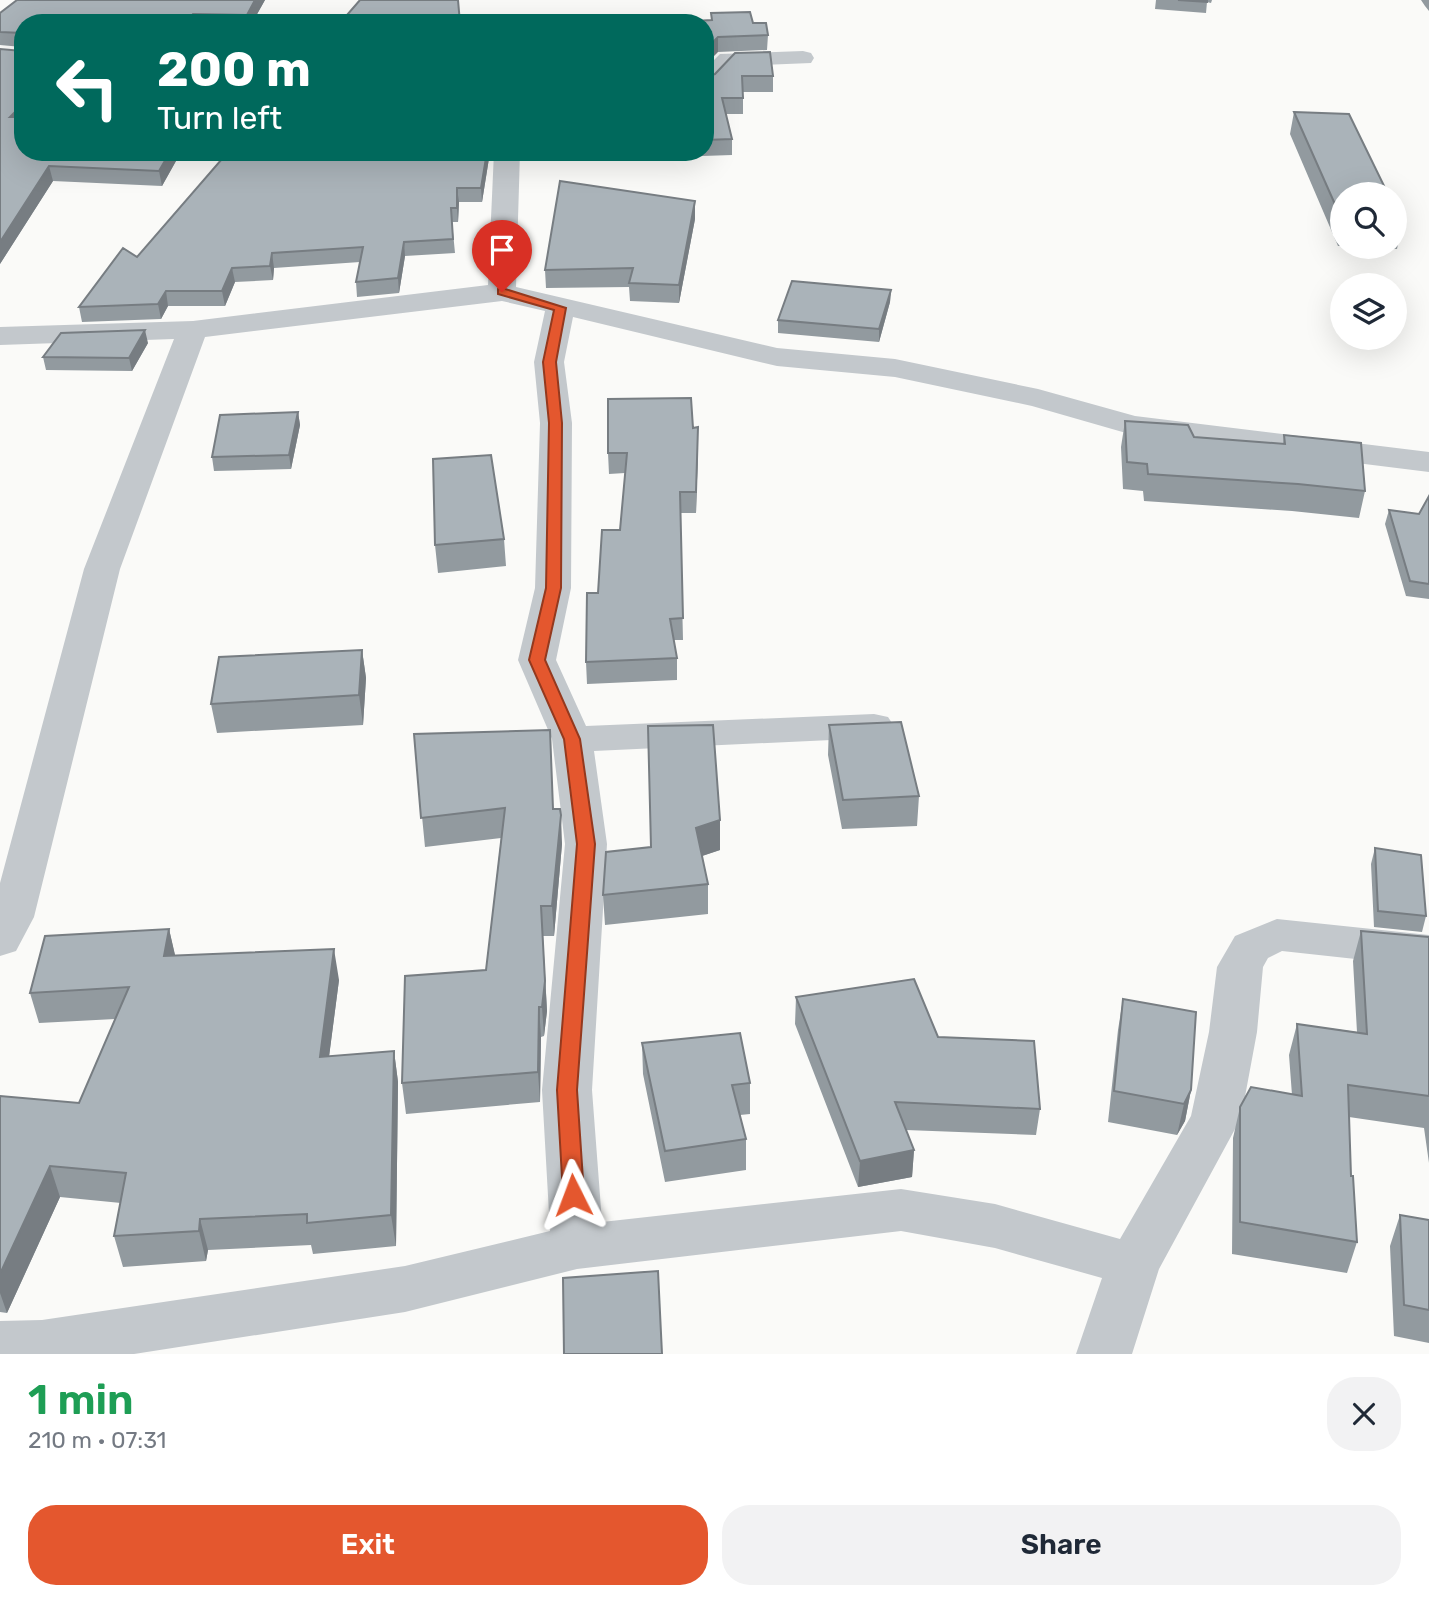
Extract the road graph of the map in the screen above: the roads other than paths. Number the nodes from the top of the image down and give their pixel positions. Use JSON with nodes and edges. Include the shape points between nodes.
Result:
{"nodes":[{"id":1,"x":803,"y":58,"type":"dead end"},
{"id":2,"x":714,"y":73,"type":"edge"},
{"id":3,"x":507,"y":161,"type":"edge"},
{"id":4,"x":502,"y":292,"type":"junction"},
{"id":5,"x":560,"y":308,"type":"junction"},
{"id":6,"x":193,"y":330,"type":"junction"},
{"id":7,"x":0,"y":336,"type":"edge"},
{"id":8,"x":1429,"y":462,"type":"edge"},
{"id":9,"x":874,"y":726,"type":"edge"},
{"id":10,"x":572,"y":739,"type":"junction"},
{"id":11,"x":4,"y":924,"type":"edge"},
{"id":12,"x":1429,"y":951,"type":"edge"},
{"id":13,"x":577,"y":1247,"type":"junction"},
{"id":14,"x":1133,"y":1265,"type":"junction"},
{"id":15,"x":0,"y":1345,"type":"edge"},
{"id":16,"x":1104,"y":1354,"type":"edge"}],
"edges":[{"from":1,"to":2,"type":"street","via":[[728,59]]},
{"from":3,"to":4,"type":"street"},
{"from":4,"to":5,"type":"street"},
{"from":4,"to":6,"type":"street"},
{"from":5,"to":8,"type":"street","via":[[777,358],[895,368],[1038,398],[1133,425]]},
{"from":5,"to":10,"type":"street","via":[[550,362],[556,423],[553,588],[537,660]]},
{"from":6,"to":7,"type":"street"},
{"from":6,"to":11,"type":"street","via":[[102,569],[29,859]]},
{"from":9,"to":10,"type":"street"},
{"from":10,"to":13,"type":"street","via":[[586,844],[567,1090]]},
{"from":12,"to":14,"type":"street","via":[[1277,935],[1251,947],[1240,967],[1216,1118]]},
{"from":13,"to":14,"type":"street","via":[[901,1210],[995,1226]]},
{"from":13,"to":15,"type":"street","via":[[405,1289],[42,1344]]},
{"from":14,"to":16,"type":"street"}]}
